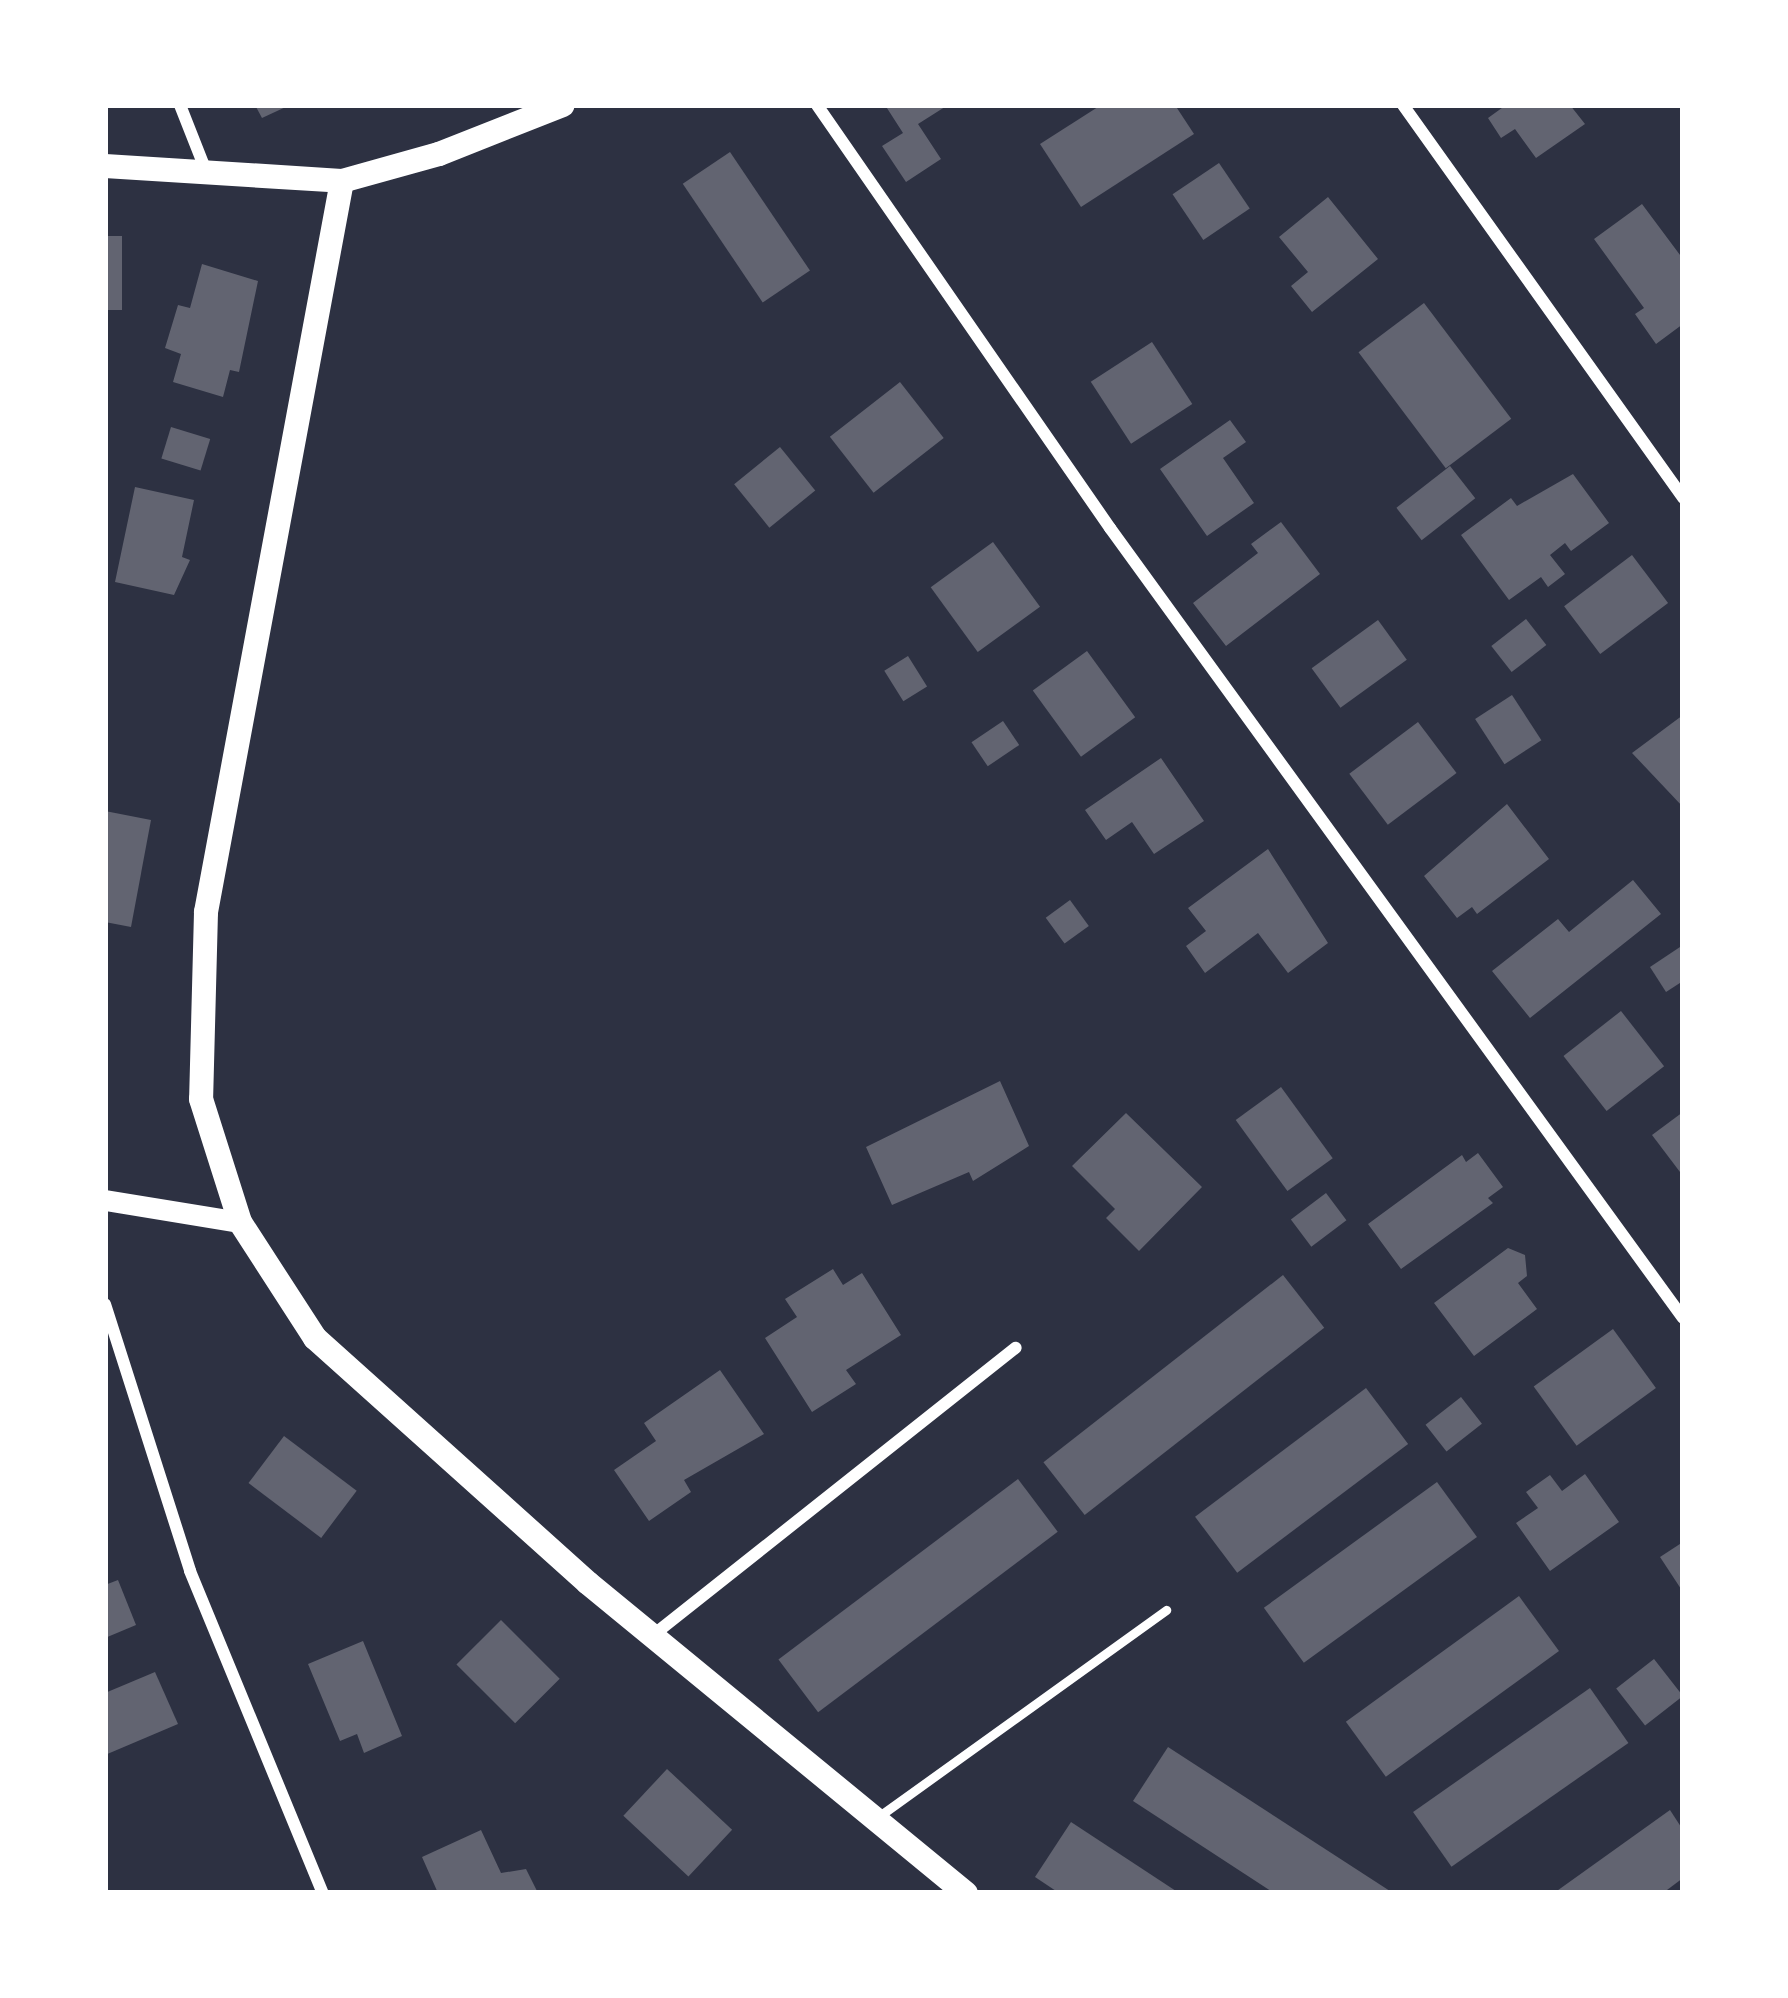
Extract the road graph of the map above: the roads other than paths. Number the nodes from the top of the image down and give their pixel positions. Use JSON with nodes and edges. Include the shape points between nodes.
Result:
{"nodes":[{"id":1,"x":180,"y":105,"type":"edge"},
{"id":2,"x":563,"y":105,"type":"edge"},
{"id":3,"x":817,"y":105,"type":"edge"},
{"id":4,"x":1403,"y":105,"type":"edge"},
{"id":5,"x":105,"y":166,"type":"edge"},
{"id":6,"x":207,"y":175,"type":"junction"},
{"id":7,"x":342,"y":181,"type":"junction"},
{"id":8,"x":1683,"y":498,"type":"edge"},
{"id":9,"x":105,"y":1200,"type":"edge"},
{"id":10,"x":240,"y":1222,"type":"junction"},
{"id":11,"x":105,"y":1304,"type":"edge"},
{"id":12,"x":1683,"y":1318,"type":"edge"},
{"id":13,"x":1016,"y":1348,"type":"dead end"},
{"id":14,"x":1166,"y":1610,"type":"dead end"},
{"id":15,"x":652,"y":1636,"type":"junction"},
{"id":16,"x":873,"y":1820,"type":"junction"},
{"id":17,"x":958,"y":1890,"type":"edge"},
{"id":18,"x":322,"y":1893,"type":"edge"}],
"edges":[{"from":1,"to":6,"type":"street"},
{"from":2,"to":7,"type":"main road","via":[[439,154]]},
{"from":3,"to":12,"type":"street","via":[[1110,528]]},
{"from":4,"to":8,"type":"street"},
{"from":5,"to":6,"type":"main road"},
{"from":6,"to":7,"type":"main road"},
{"from":7,"to":10,"type":"main road","via":[[206,912],[201,1099]]},
{"from":9,"to":10,"type":"street"},
{"from":10,"to":15,"type":"main road","via":[[315,1338]]},
{"from":11,"to":18,"type":"street","via":[[190,1571]]},
{"from":13,"to":15,"type":"street"},
{"from":14,"to":16,"type":"lane"},
{"from":15,"to":16,"type":"main road"},
{"from":16,"to":17,"type":"main road"}]}
